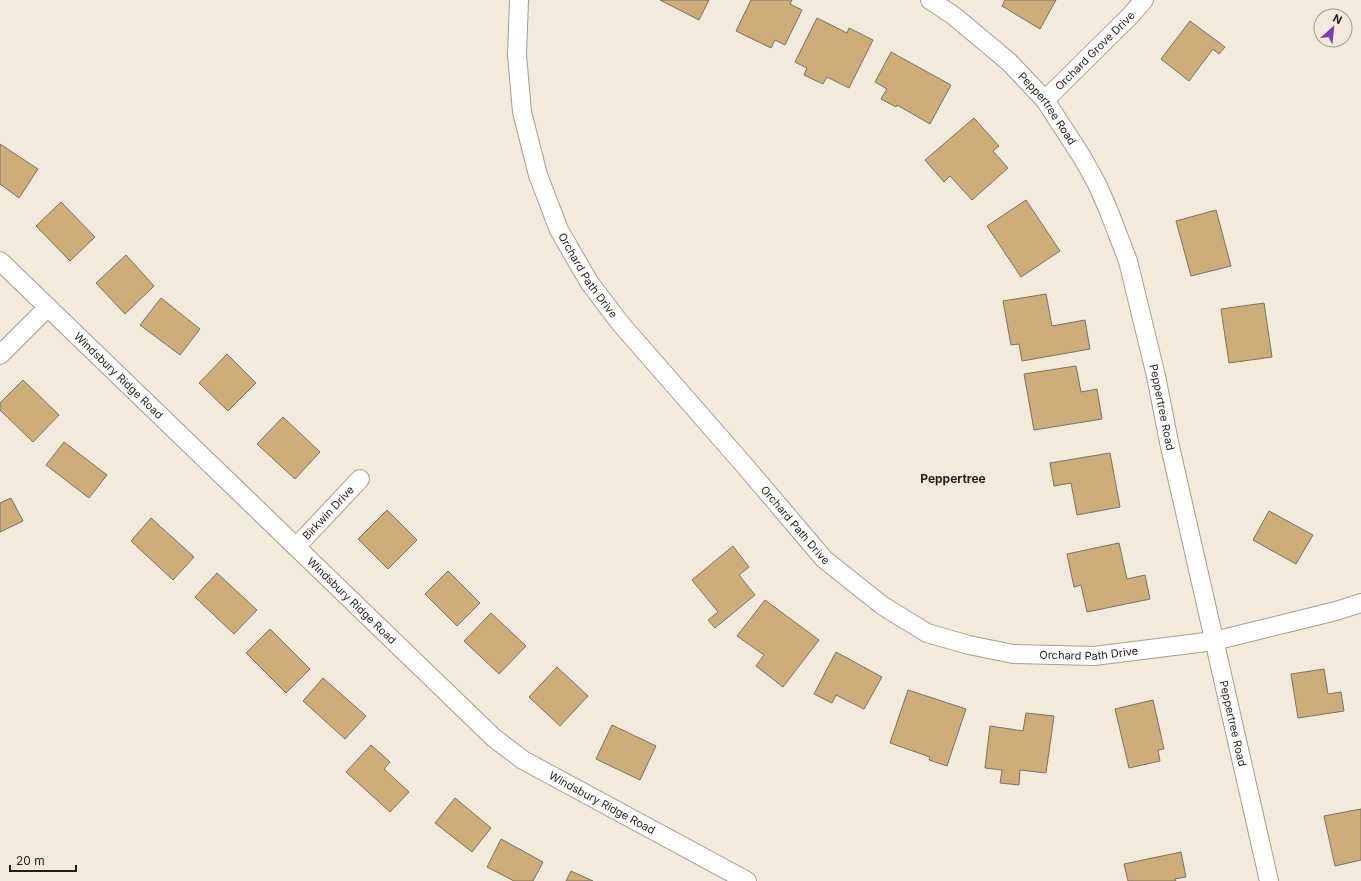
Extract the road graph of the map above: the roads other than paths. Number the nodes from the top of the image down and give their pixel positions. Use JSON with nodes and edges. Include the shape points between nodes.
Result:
{"nodes":[{"id":1,"x":519,"y":0,"type":"edge"},
{"id":2,"x":930,"y":0,"type":"edge"},
{"id":3,"x":1144,"y":0,"type":"edge"},
{"id":4,"x":1045,"y":100,"type":"junction"},
{"id":5,"x":0,"y":261,"type":"edge"},
{"id":6,"x":48,"y":307,"type":"junction"},
{"id":7,"x":0,"y":355,"type":"edge"},
{"id":8,"x":360,"y":479,"type":"dead end"},
{"id":9,"x":296,"y":547,"type":"junction"},
{"id":10,"x":1361,"y":603,"type":"edge"},
{"id":11,"x":1214,"y":641,"type":"junction"},
{"id":12,"x":747,"y":881,"type":"edge"},
{"id":13,"x":1269,"y":881,"type":"edge"}],
"edges":[{"from":1,"to":11,"type":"street","name":"Orchard Path Drive","via":[[517,55],[522,112],[538,174],[559,230],[589,282],[620,323],[824,559],[883,606],[927,633],[969,645],[1013,654],[1094,656]]},
{"from":2,"to":4,"type":"street","name":"Peppertree Road","via":[[954,16],[1009,62]]},
{"from":3,"to":4,"type":"street","name":"Orchard Grove Drive"},
{"from":4,"to":11,"type":"street","name":"Peppertree Road","via":[[1097,184],[1128,260]]},
{"from":5,"to":6,"type":"street","name":"Windsbury Ridge Road"},
{"from":6,"to":7,"type":"street"},
{"from":6,"to":9,"type":"street","name":"Windsbury Ridge Road"},
{"from":8,"to":9,"type":"street","name":"Birkwin Drive"},
{"from":9,"to":12,"type":"street","name":"Windsbury Ridge Road","via":[[494,738],[523,760]]},
{"from":10,"to":11,"type":"street","name":"Orchard Path Drive"},
{"from":11,"to":13,"type":"street","name":"Peppertree Road"}]}
